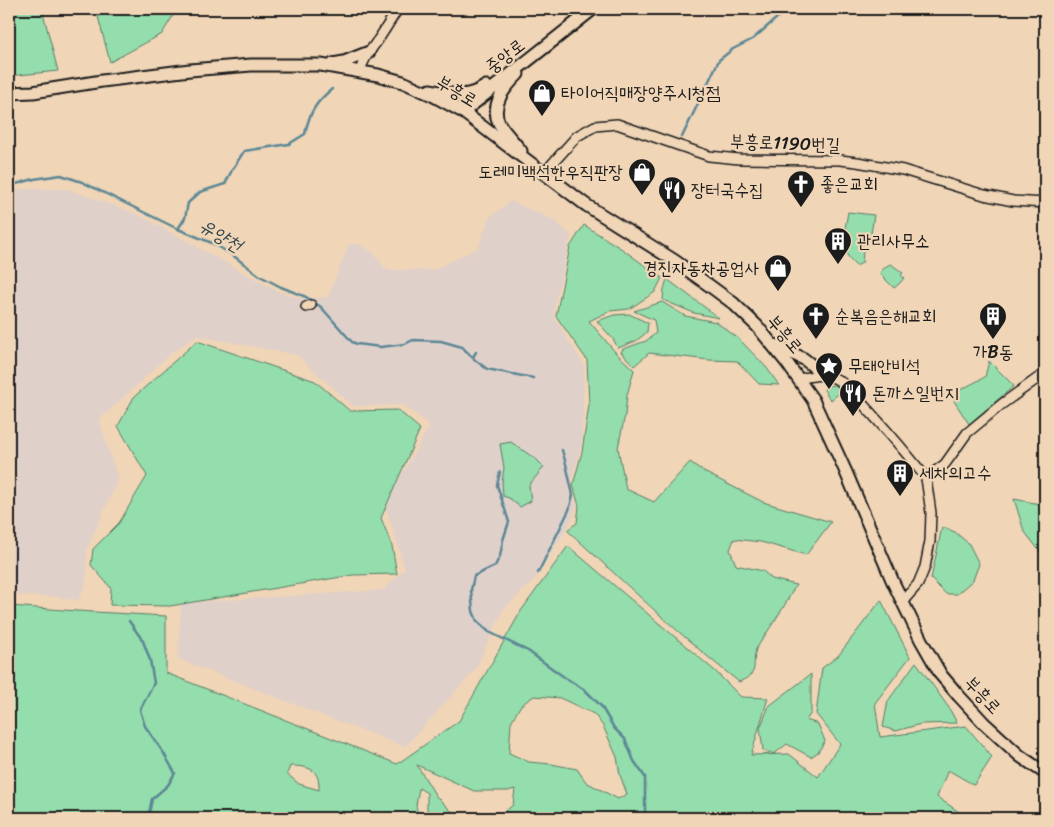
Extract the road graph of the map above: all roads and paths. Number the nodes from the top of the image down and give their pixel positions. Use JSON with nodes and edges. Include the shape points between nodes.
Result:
{"nodes":[{"id":1,"x":398,"y":9,"type":"edge"},
{"id":2,"x":592,"y":9,"type":"edge"},
{"id":3,"x":550,"y":42,"type":"junction"},
{"id":4,"x":369,"y":52,"type":"junction"},
{"id":5,"x":321,"y":65,"type":"junction"},
{"id":6,"x":514,"y":71,"type":"junction"},
{"id":7,"x":360,"y":72,"type":"junction"},
{"id":8,"x":416,"y":88,"type":"junction"},
{"id":9,"x":9,"y":94,"type":"edge"},
{"id":10,"x":463,"y":112,"type":"junction"},
{"id":11,"x":532,"y":164,"type":"junction"},
{"id":12,"x":545,"y":174,"type":"junction"},
{"id":13,"x":1045,"y":203,"type":"edge"},
{"id":14,"x":770,"y":343,"type":"junction"},
{"id":15,"x":1045,"y":373,"type":"edge"},
{"id":16,"x":824,"y":375,"type":"junction"},
{"id":17,"x":800,"y":379,"type":"junction"},
{"id":18,"x":926,"y":478,"type":"junction"},
{"id":19,"x":902,"y":601,"type":"junction"},
{"id":20,"x":1045,"y":773,"type":"edge"}],
"edges":[{"from":1,"to":4,"type":"street"},
{"from":2,"to":3,"type":"main road","name":"중앙로"},
{"from":3,"to":6,"type":"main road","name":"중앙로"},
{"from":3,"to":11,"type":"main road","via":[[511,81],[496,108],[500,125]]},
{"from":4,"to":5,"type":"main road","via":[[344,62]]},
{"from":4,"to":7,"type":"street"},
{"from":5,"to":7,"type":"main road","name":"부흥로"},
{"from":5,"to":9,"type":"main road","name":"부흥로","via":[[225,67]]},
{"from":6,"to":8,"type":"main road","via":[[462,96]]},
{"from":6,"to":10,"type":"main road","name":"중앙로"},
{"from":7,"to":8,"type":"main road","name":"부흥로"},
{"from":8,"to":10,"type":"main road","name":"부흥로"},
{"from":10,"to":11,"type":"main road","name":"부흥로"},
{"from":11,"to":12,"type":"main road","name":"부흥로"},
{"from":12,"to":13,"type":"street","name":"부흥로1190번길","via":[[578,136],[595,126],[617,124],[709,156],[857,162],[903,170],[984,195]]},
{"from":12,"to":14,"type":"main road","name":"부흥로","via":[[586,205],[710,286],[757,326]]},
{"from":14,"to":16,"type":"main road","via":[[804,360]]},
{"from":14,"to":17,"type":"main road","name":"부흥로"},
{"from":15,"to":18,"type":"street","via":[[967,433],[945,464]]},
{"from":16,"to":17,"type":"street","name":"부흥로"},
{"from":16,"to":18,"type":"street","via":[[836,378],[851,392]]},
{"from":17,"to":19,"type":"main road","name":"부흥로","via":[[846,470]]},
{"from":18,"to":19,"type":"street","via":[[930,541],[925,567],[918,584]]},
{"from":19,"to":20,"type":"main road","name":"부흥로","via":[[941,675],[984,723],[1020,756]]}]}
